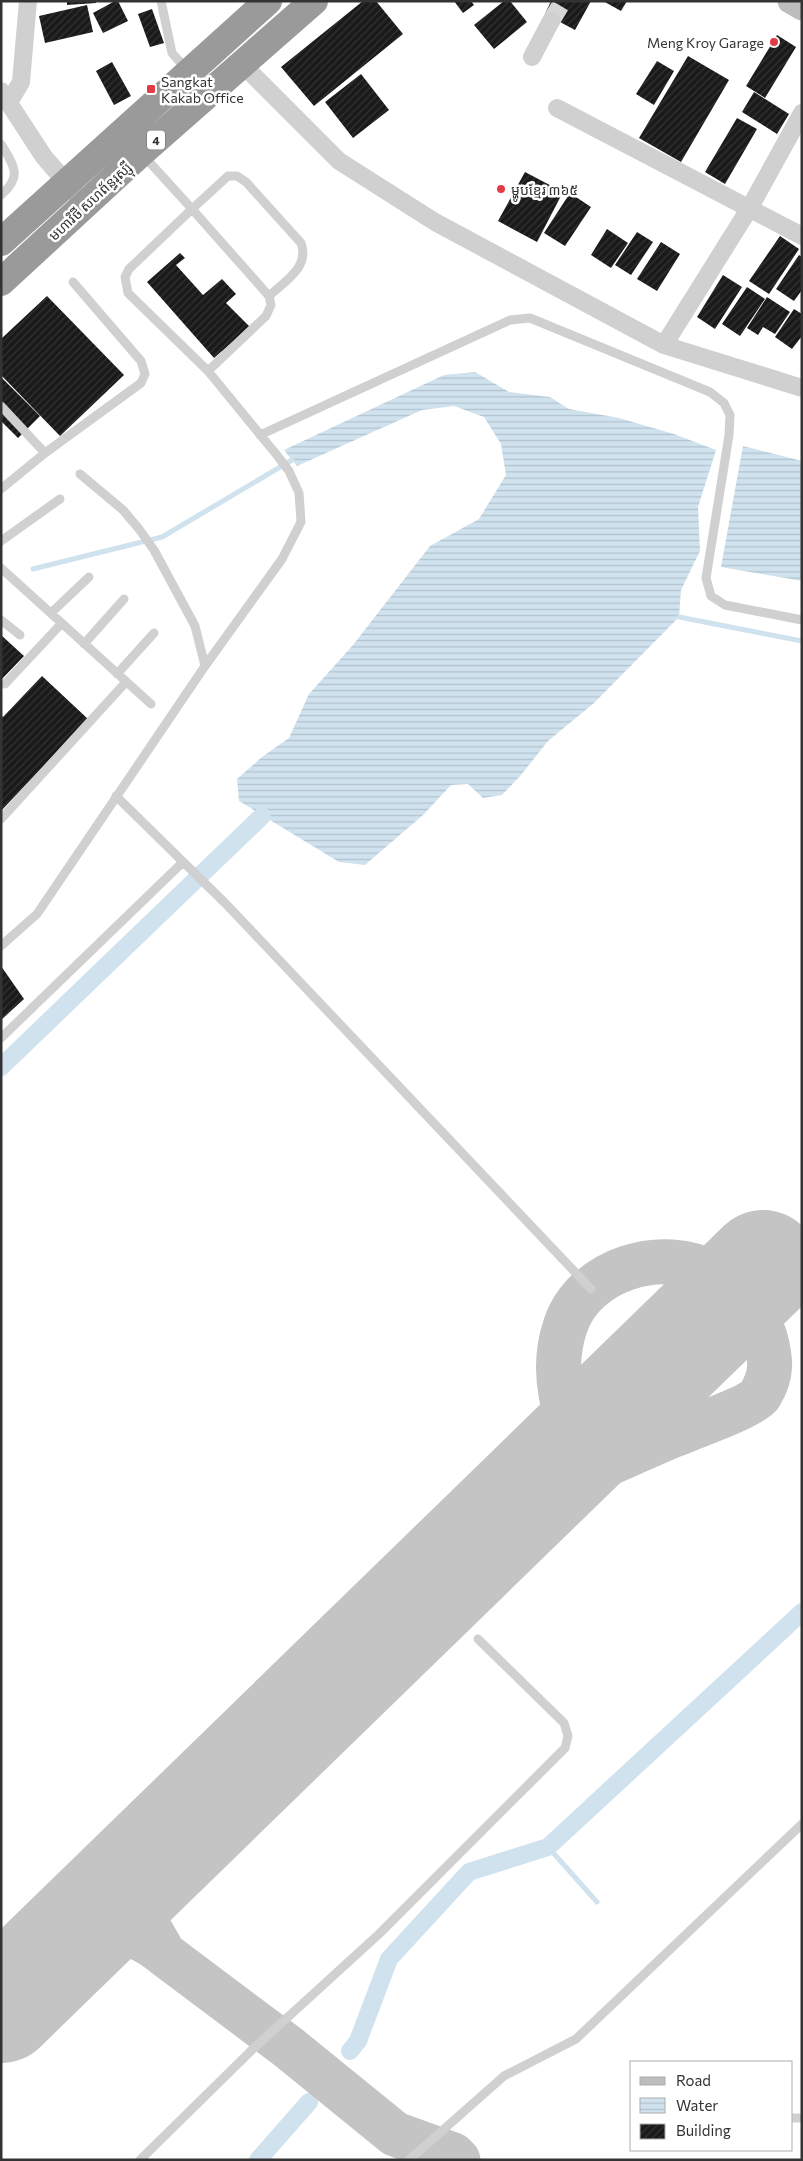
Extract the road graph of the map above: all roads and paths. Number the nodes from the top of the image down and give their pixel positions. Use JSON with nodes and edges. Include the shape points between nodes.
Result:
{"nodes":[{"id":1,"x":28,"y":1,"type":"edge"},
{"id":2,"x":161,"y":1,"type":"edge"},
{"id":3,"x":268,"y":1,"type":"edge"},
{"id":4,"x":314,"y":1,"type":"edge"},
{"id":5,"x":790,"y":1,"type":"edge"},
{"id":6,"x":802,"y":8,"type":"edge"},
{"id":7,"x":551,"y":21,"type":"tunnel mouth"},
{"id":8,"x":532,"y":57,"type":"dead end"},
{"id":9,"x":243,"y":64,"type":"junction"},
{"id":10,"x":189,"y":72,"type":"junction"},
{"id":11,"x":5,"y":96,"type":"edge"},
{"id":12,"x":557,"y":108,"type":"dead end"},
{"id":13,"x":802,"y":113,"type":"edge"},
{"id":14,"x":1,"y":144,"type":"edge"},
{"id":15,"x":142,"y":153,"type":"junction"},
{"id":16,"x":4,"y":158,"type":"edge"},
{"id":17,"x":66,"y":184,"type":"junction"},
{"id":18,"x":1,"y":195,"type":"edge"},
{"id":19,"x":86,"y":205,"type":"junction"},
{"id":20,"x":192,"y":209,"type":"junction"},
{"id":21,"x":749,"y":209,"type":"junction"},
{"id":22,"x":802,"y":236,"type":"edge"},
{"id":23,"x":1,"y":242,"type":"edge"},
{"id":24,"x":1,"y":282,"type":"edge"},
{"id":25,"x":73,"y":282,"type":"dead end"},
{"id":26,"x":270,"y":296,"type":"junction"},
{"id":27,"x":664,"y":345,"type":"junction"},
{"id":28,"x":208,"y":371,"type":"junction"},
{"id":29,"x":802,"y":388,"type":"edge"},
{"id":30,"x":1,"y":406,"type":"edge"},
{"id":31,"x":260,"y":435,"type":"junction"},
{"id":32,"x":45,"y":453,"type":"junction"},
{"id":33,"x":80,"y":474,"type":"dead end"},
{"id":34,"x":1,"y":489,"type":"edge"},
{"id":35,"x":60,"y":499,"type":"dead end"},
{"id":36,"x":1,"y":541,"type":"edge"},
{"id":37,"x":1,"y":568,"type":"edge"},
{"id":38,"x":89,"y":577,"type":"dead end"},
{"id":39,"x":124,"y":599,"type":"dead end"},
{"id":40,"x":51,"y":613,"type":"junction"},
{"id":41,"x":1,"y":620,"type":"edge"},
{"id":42,"x":802,"y":620,"type":"edge"},
{"id":43,"x":61,"y":624,"type":"junction"},
{"id":44,"x":154,"y":633,"type":"dead end"},
{"id":45,"x":20,"y":634,"type":"dead end"},
{"id":46,"x":84,"y":644,"type":"junction"},
{"id":47,"x":205,"y":666,"type":"junction"},
{"id":48,"x":117,"y":674,"type":"junction"},
{"id":49,"x":126,"y":682,"type":"junction"},
{"id":50,"x":5,"y":684,"type":"dead end"},
{"id":51,"x":151,"y":704,"type":"dead end"},
{"id":52,"x":116,"y":796,"type":"junction"},
{"id":53,"x":1,"y":819,"type":"edge"},
{"id":54,"x":183,"y":862,"type":"junction"},
{"id":55,"x":1,"y":946,"type":"edge"},
{"id":56,"x":1,"y":1038,"type":"edge"},
{"id":57,"x":590,"y":1289,"type":"dead end"},
{"id":58,"x":478,"y":1639,"type":"dead end"},
{"id":59,"x":802,"y":1824,"type":"edge"},
{"id":60,"x":140,"y":2160,"type":"edge"},
{"id":61,"x":409,"y":2160,"type":"edge"}],
"edges":[{"from":1,"to":11,"type":"street","via":[[21,82]]},
{"from":2,"to":10,"type":"lane","via":[[172,53]]},
{"from":3,"to":10,"type":"highway","name":"មហាវិថី សហព័ន្ធរុស្ស៊ី","number":"4"},
{"from":4,"to":9,"type":"highway","name":"មហាវិថី សហព័ន្ធរុស្ស៊ី","number":"4"},
{"from":5,"to":6,"type":"main road"},
{"from":7,"to":8,"type":"street"},
{"from":9,"to":15,"type":"highway","name":"មហាវិថី សហព័ន្ធរុស្ស៊ី","number":"4"},
{"from":9,"to":27,"type":"street","via":[[339,160],[435,222]]},
{"from":10,"to":17,"type":"highway","name":"មហាវិថី សហព័ន្ធរុស្ស៊ី","number":"4"},
{"from":11,"to":17,"type":"street","via":[[44,158]]},
{"from":12,"to":21,"type":"street"},
{"from":13,"to":21,"type":"street"},
{"from":14,"to":16,"type":"lane"},
{"from":15,"to":19,"type":"highway","name":"មហាវិថី សហព័ន្ធរុស្ស៊ី","number":"4"},
{"from":15,"to":20,"type":"lane"},
{"from":16,"to":18,"type":"lane","via":[[16,177]]},
{"from":17,"to":19,"type":"street"},
{"from":17,"to":23,"type":"highway","name":"មហាវិថី សហព័ន្ធរុស្ស៊ី","number":"4"},
{"from":19,"to":24,"type":"highway","name":"មហាវិថី សហព័ន្ធរុស្ស៊ី","number":"4"},
{"from":20,"to":26,"type":"lane"},
{"from":20,"to":26,"type":"lane","via":[[228,176],[238,176],[302,243],[304,258],[298,268]]},
{"from":20,"to":28,"type":"lane","via":[[130,269],[125,284],[128,293]]},
{"from":21,"to":22,"type":"street"},
{"from":21,"to":27,"type":"street"},
{"from":25,"to":32,"type":"lane","via":[[142,361],[145,374],[141,383]]},
{"from":26,"to":28,"type":"lane","via":[[271,305],[266,316]]},
{"from":27,"to":29,"type":"street"},
{"from":28,"to":31,"type":"lane"},
{"from":30,"to":32,"type":"lane"},
{"from":31,"to":42,"type":"lane","via":[[510,320],[530,318],[710,392],[724,403],[730,415],[729,435],[706,578],[711,596],[724,604]]},
{"from":31,"to":47,"type":"lane","via":[[289,471],[299,493],[301,522],[282,559]]},
{"from":32,"to":34,"type":"lane"},
{"from":33,"to":47,"type":"lane","via":[[123,510],[154,550],[194,626]]},
{"from":35,"to":36,"type":"lane"},
{"from":37,"to":40,"type":"lane"},
{"from":38,"to":40,"type":"lane"},
{"from":39,"to":46,"type":"lane"},
{"from":40,"to":43,"type":"lane"},
{"from":41,"to":45,"type":"lane"},
{"from":43,"to":46,"type":"lane"},
{"from":43,"to":50,"type":"lane"},
{"from":44,"to":48,"type":"lane"},
{"from":46,"to":48,"type":"lane"},
{"from":47,"to":52,"type":"lane"},
{"from":48,"to":49,"type":"lane"},
{"from":49,"to":51,"type":"lane"},
{"from":49,"to":53,"type":"lane"},
{"from":52,"to":54,"type":"lane"},
{"from":52,"to":55,"type":"lane","via":[[37,914]]},
{"from":54,"to":56,"type":"lane"},
{"from":54,"to":57,"type":"lane"},
{"from":58,"to":60,"type":"lane","via":[[564,1723],[568,1736],[565,1748],[379,1934],[254,2048]]},
{"from":59,"to":61,"type":"lane","via":[[576,2039],[504,2076]]}]}
